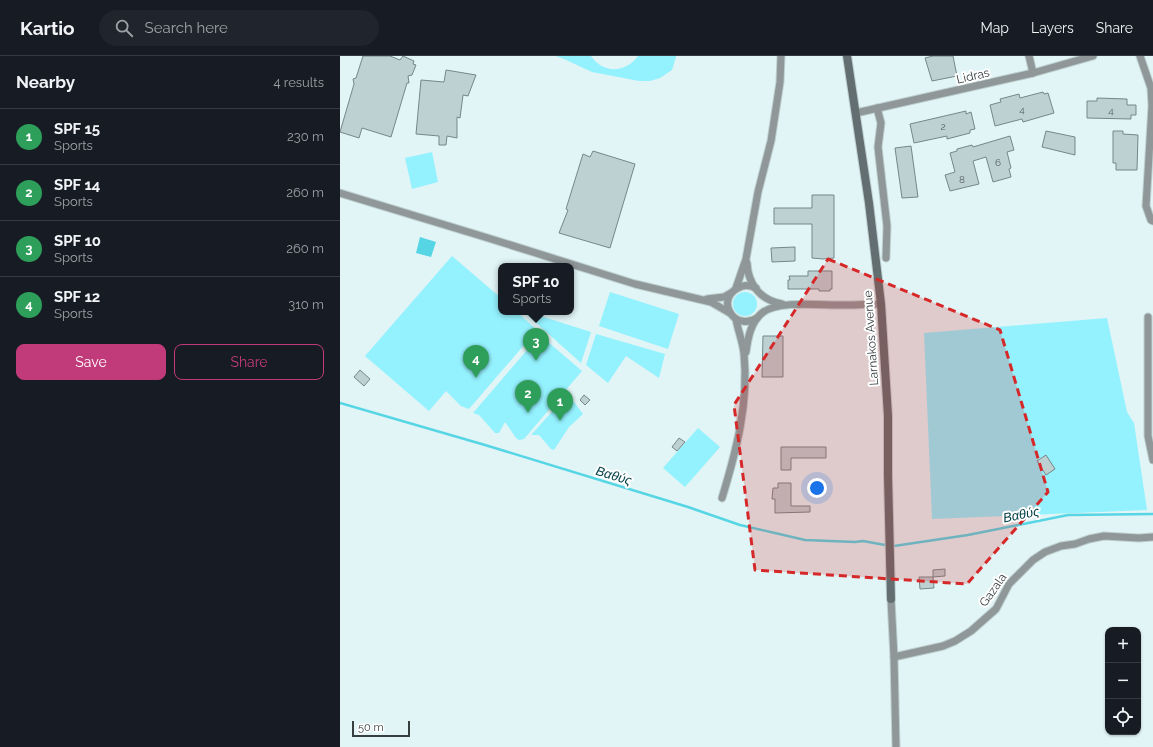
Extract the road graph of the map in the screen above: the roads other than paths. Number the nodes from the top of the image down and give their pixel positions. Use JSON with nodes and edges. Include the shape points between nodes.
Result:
{"nodes":[{"id":1,"x":781,"y":56,"type":"edge"},
{"id":2,"x":847,"y":56,"type":"edge"},
{"id":3,"x":1029,"y":56,"type":"edge"},
{"id":4,"x":1093,"y":56,"type":"edge"},
{"id":5,"x":1140,"y":56,"type":"edge"},
{"id":6,"x":1033,"y":73,"type":"junction"},
{"id":7,"x":877,"y":108,"type":"junction"},
{"id":8,"x":856,"y":113,"type":"junction"},
{"id":9,"x":340,"y":193,"type":"edge"},
{"id":10,"x":1153,"y":221,"type":"edge"},
{"id":11,"x":747,"y":256,"type":"junction"},
{"id":12,"x":886,"y":258,"type":"dead end"},
{"id":13,"x":568,"y":263,"type":"edge"},
{"id":14,"x":574,"y":265,"type":"edge"},
{"id":15,"x":734,"y":290,"type":"junction"},
{"id":16,"x":758,"y":290,"type":"junction"},
{"id":17,"x":695,"y":299,"type":"junction"},
{"id":18,"x":881,"y":304,"type":"junction"},
{"id":19,"x":792,"y":305,"type":"junction"},
{"id":20,"x":730,"y":313,"type":"junction"},
{"id":21,"x":759,"y":315,"type":"junction"},
{"id":22,"x":1148,"y":317,"type":"dead end"},
{"id":23,"x":736,"y":319,"type":"junction"},
{"id":24,"x":745,"y":360,"type":"junction"},
{"id":25,"x":1153,"y":460,"type":"edge"},
{"id":26,"x":722,"y":498,"type":"dead end"},
{"id":27,"x":1153,"y":537,"type":"edge"},
{"id":28,"x":891,"y":600,"type":"joint"},
{"id":29,"x":894,"y":658,"type":"junction"},
{"id":30,"x":896,"y":747,"type":"edge"}],
"edges":[{"from":1,"to":11,"type":"street","via":[[776,118]]},
{"from":2,"to":8,"type":"main road","name":"Larnakos Avenue"},
{"from":3,"to":6,"type":"street"},
{"from":4,"to":6,"type":"street","name":"Lidras"},
{"from":5,"to":10,"type":"street","via":[[1151,88],[1146,206]]},
{"from":6,"to":7,"type":"street","name":"Lidras"},
{"from":7,"to":8,"type":"street","name":"Lidras"},
{"from":7,"to":12,"type":"street","via":[[882,123],[878,147],[887,226]]},
{"from":8,"to":18,"type":"main road","name":"Larnakos Avenue"},
{"from":9,"to":13,"type":"street"},
{"from":11,"to":15,"type":"street"},
{"from":11,"to":16,"type":"street","via":[[748,274],[751,283]]},
{"from":14,"to":17,"type":"street"},
{"from":15,"to":16,"type":"street","via":[[746,285]]},
{"from":15,"to":17,"type":"street","via":[[724,297]]},
{"from":15,"to":20,"type":"street","via":[[728,303]]},
{"from":16,"to":19,"type":"street","via":[[768,300]]},
{"from":16,"to":21,"type":"street","via":[[764,303]]},
{"from":17,"to":20,"type":"street","via":[[711,302]]},
{"from":18,"to":19,"type":"street"},
{"from":18,"to":28,"type":"main road","name":"Larnakos Avenue","via":[[888,416]]},
{"from":19,"to":21,"type":"street","via":[[778,306]]},
{"from":20,"to":23,"type":"street"},
{"from":21,"to":23,"type":"street","via":[[747,322]]},
{"from":21,"to":24,"type":"street","via":[[750,330]]},
{"from":22,"to":25,"type":"street","via":[[1148,436]]},
{"from":23,"to":24,"type":"street"},
{"from":24,"to":26,"type":"street","via":[[744,398],[738,438]]},
{"from":27,"to":29,"type":"street","name":"Gazala","via":[[1104,536],[1045,552],[1009,584],[996,609],[972,631],[943,646]]},
{"from":28,"to":29,"type":"street","name":"Larnakos Avenue"},
{"from":29,"to":30,"type":"street"}]}
